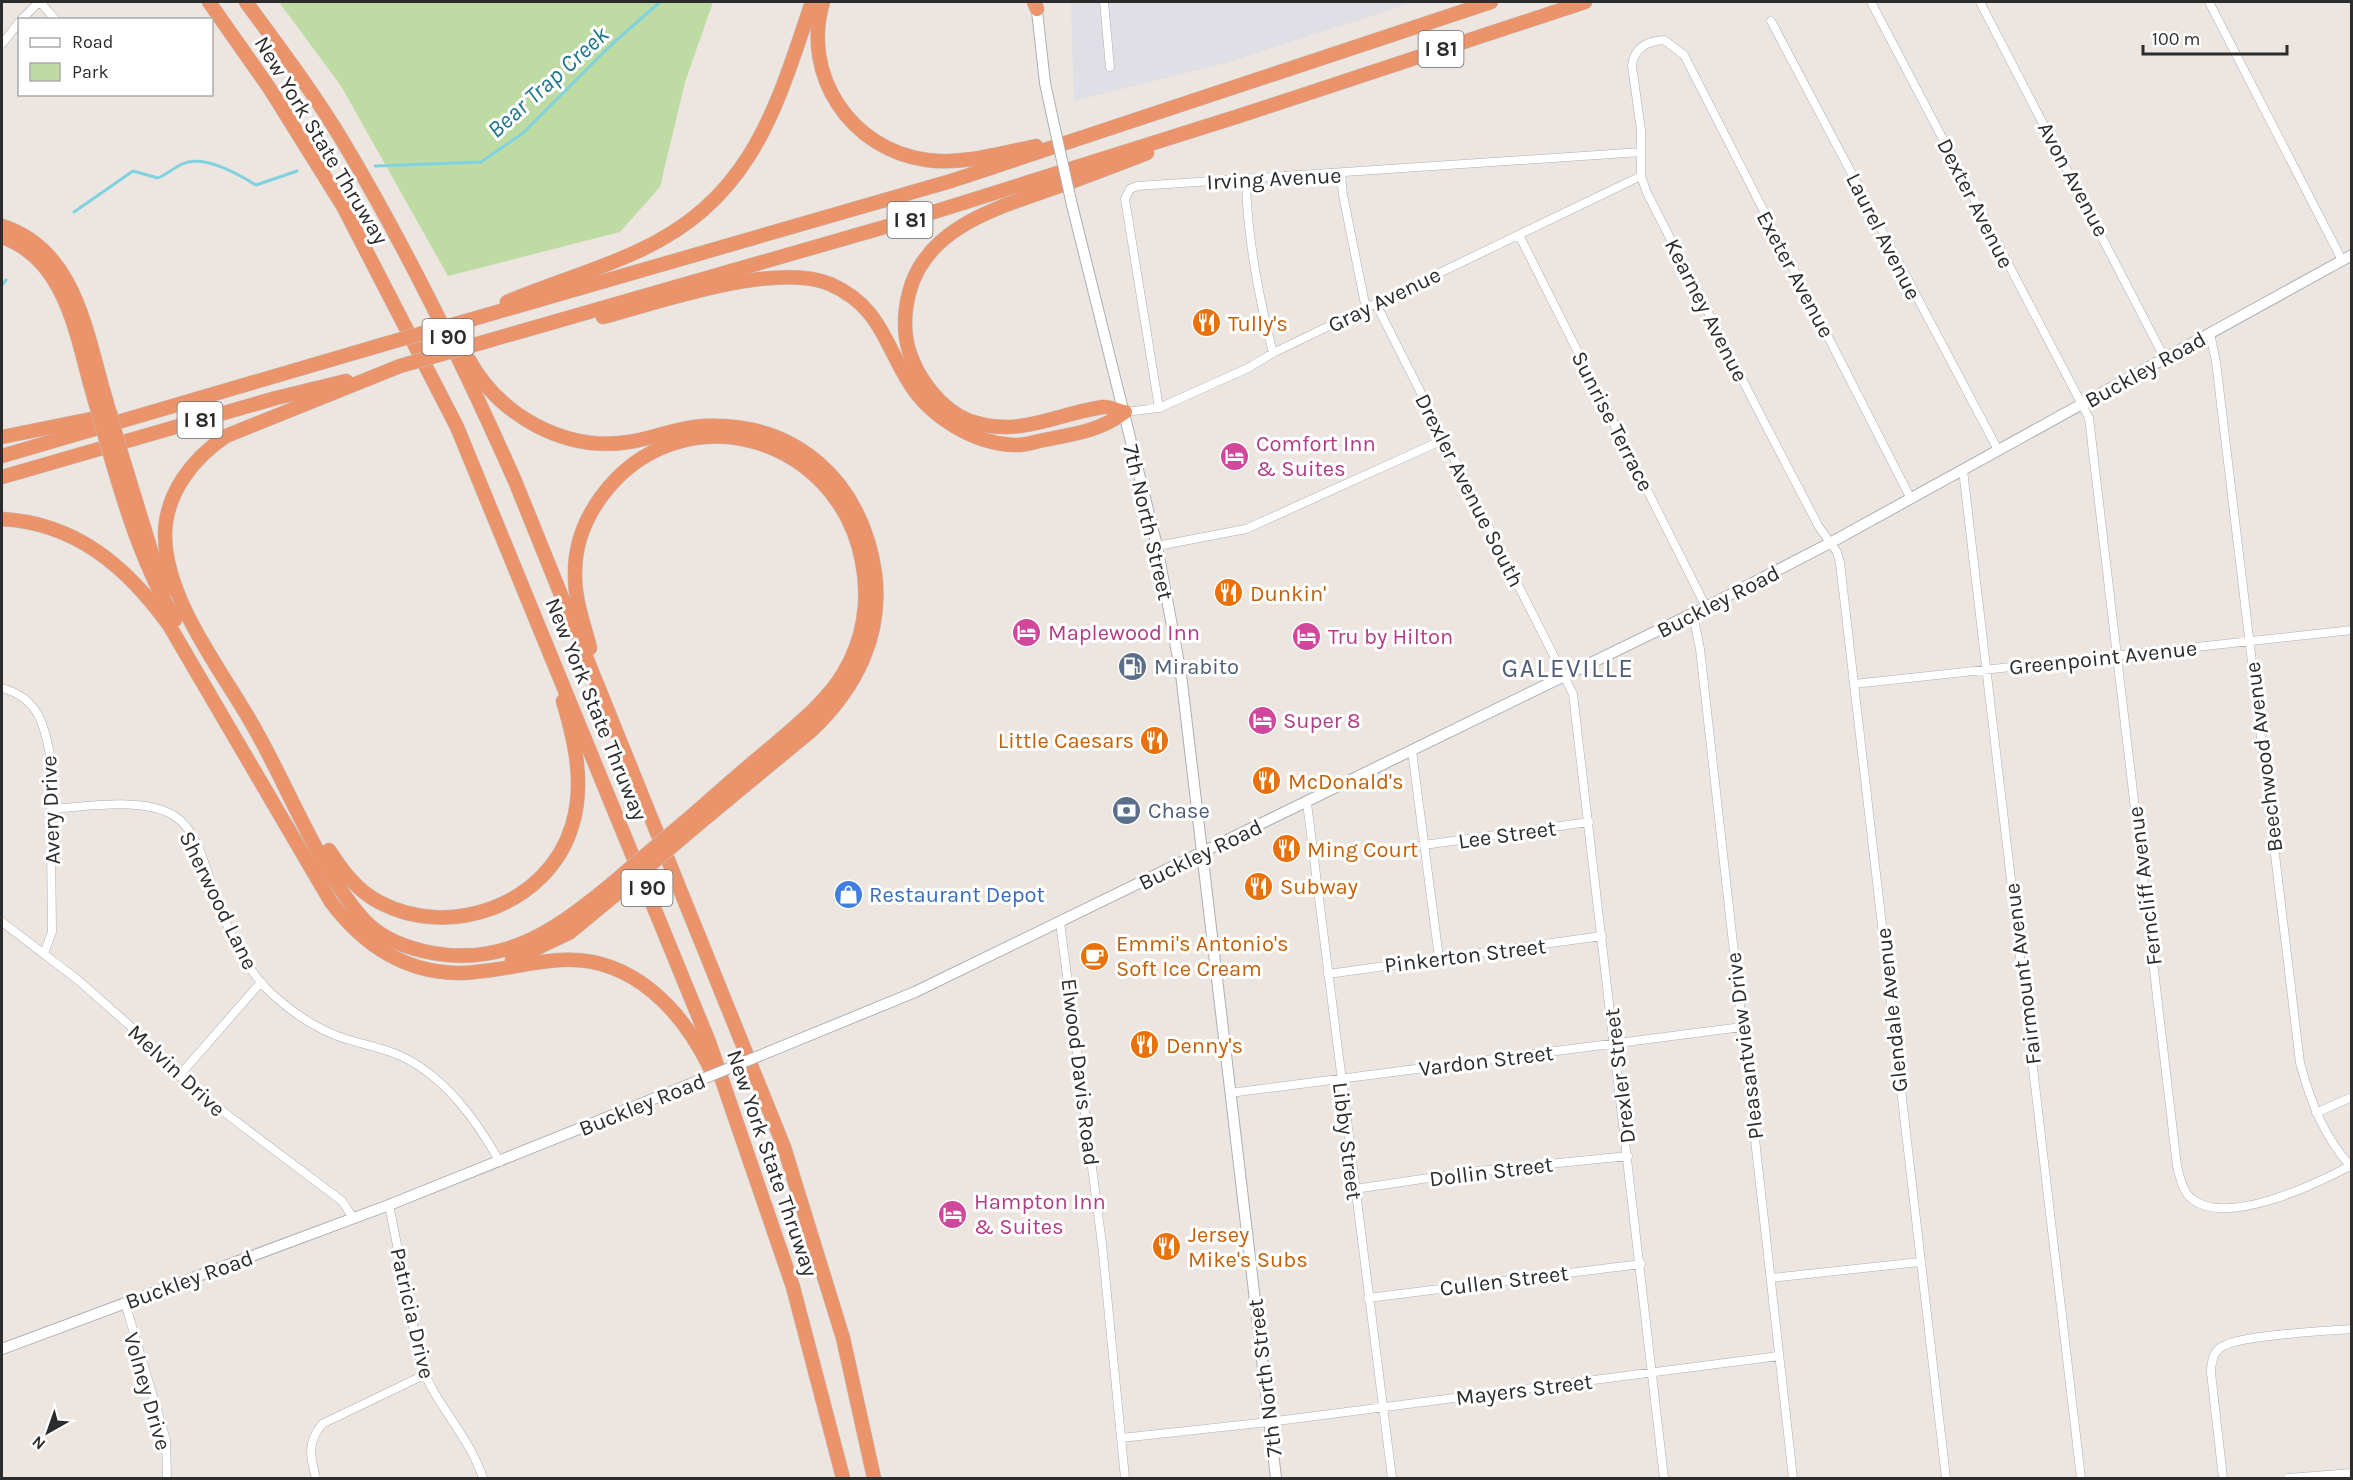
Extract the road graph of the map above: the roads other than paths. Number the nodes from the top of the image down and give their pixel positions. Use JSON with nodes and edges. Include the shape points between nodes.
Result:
{"nodes":[{"id":1,"x":40,"y":2,"type":"edge"},
{"id":2,"x":209,"y":2,"type":"edge"},
{"id":3,"x":246,"y":2,"type":"edge"},
{"id":4,"x":812,"y":2,"type":"edge"},
{"id":5,"x":823,"y":2,"type":"edge"},
{"id":6,"x":1104,"y":2,"type":"edge"},
{"id":7,"x":1491,"y":2,"type":"edge"},
{"id":8,"x":1585,"y":2,"type":"edge"},
{"id":9,"x":1871,"y":2,"type":"edge"},
{"id":10,"x":1980,"y":2,"type":"edge"},
{"id":11,"x":2209,"y":2,"type":"edge"},
{"id":12,"x":1036,"y":4,"type":"edge"},
{"id":13,"x":22,"y":18,"type":"edge"},
{"id":14,"x":54,"y":18,"type":"edge"},
{"id":15,"x":1771,"y":21,"type":"dead end"},
{"id":16,"x":18,"y":23,"type":"edge"},
{"id":17,"x":2,"y":44,"type":"edge"},
{"id":18,"x":1632,"y":63,"type":"joint"},
{"id":19,"x":1110,"y":67,"type":"dead end"},
{"id":20,"x":1297,"y":97,"type":"junction"},
{"id":21,"x":1103,"y":132,"type":"junction"},
{"id":22,"x":1641,"y":152,"type":"junction"},
{"id":23,"x":1341,"y":174,"type":"junction"},
{"id":24,"x":1641,"y":176,"type":"junction"},
{"id":25,"x":1246,"y":180,"type":"junction"},
{"id":26,"x":2,"y":226,"type":"edge"},
{"id":27,"x":1519,"y":235,"type":"junction"},
{"id":28,"x":2,"y":237,"type":"edge"},
{"id":29,"x":400,"y":240,"type":"junction"},
{"id":30,"x":2347,"y":257,"type":"edge"},
{"id":31,"x":1376,"y":304,"type":"junction"},
{"id":32,"x":1366,"y":309,"type":"junction"},
{"id":33,"x":473,"y":319,"type":"junction"},
{"id":34,"x":520,"y":331,"type":"junction"},
{"id":35,"x":2211,"y":333,"type":"junction"},
{"id":36,"x":1273,"y":353,"type":"junction"},
{"id":37,"x":2165,"y":358,"type":"junction"},
{"id":38,"x":400,"y":366,"type":"junction"},
{"id":39,"x":196,"y":400,"type":"junction"},
{"id":40,"x":100,"y":401,"type":"junction"},
{"id":41,"x":2082,"y":404,"type":"junction"},
{"id":42,"x":1159,"y":408,"type":"junction"},
{"id":43,"x":1125,"y":412,"type":"junction"},
{"id":44,"x":2,"y":437,"type":"edge"},
{"id":45,"x":1445,"y":439,"type":"junction"},
{"id":46,"x":1998,"y":450,"type":"junction"},
{"id":47,"x":2,"y":456,"type":"edge"},
{"id":48,"x":117,"y":459,"type":"junction"},
{"id":49,"x":1963,"y":470,"type":"junction"},
{"id":50,"x":2,"y":477,"type":"edge"},
{"id":51,"x":1911,"y":499,"type":"junction"},
{"id":52,"x":2,"y":519,"type":"edge"},
{"id":53,"x":1830,"y":543,"type":"junction"},
{"id":54,"x":1156,"y":546,"type":"junction"},
{"id":55,"x":1706,"y":607,"type":"junction"},
{"id":56,"x":1693,"y":614,"type":"junction"},
{"id":57,"x":2352,"y":630,"type":"edge"},
{"id":58,"x":2249,"y":642,"type":"junction"},
{"id":59,"x":548,"y":644,"type":"junction"},
{"id":60,"x":2117,"y":654,"type":"junction"},
{"id":61,"x":215,"y":661,"type":"junction"},
{"id":62,"x":1986,"y":669,"type":"junction"},
{"id":63,"x":196,"y":672,"type":"junction"},
{"id":64,"x":1565,"y":676,"type":"junction"},
{"id":65,"x":1854,"y":684,"type":"junction"},
{"id":66,"x":2,"y":688,"type":"edge"},
{"id":67,"x":602,"y":697,"type":"junction"},
{"id":68,"x":1412,"y":751,"type":"junction"},
{"id":69,"x":286,"y":789,"type":"junction"},
{"id":70,"x":1306,"y":803,"type":"junction"},
{"id":71,"x":51,"y":809,"type":"junction"},
{"id":72,"x":698,"y":817,"type":"junction"},
{"id":73,"x":1589,"y":822,"type":"junction"},
{"id":74,"x":1424,"y":845,"type":"junction"},
{"id":75,"x":1202,"y":852,"type":"junction"},
{"id":76,"x":611,"y":891,"type":"junction"},
{"id":77,"x":2,"y":922,"type":"edge"},
{"id":78,"x":1060,"y":922,"type":"junction"},
{"id":79,"x":1602,"y":936,"type":"junction"},
{"id":80,"x":44,"y":953,"type":"junction"},
{"id":81,"x":1439,"y":958,"type":"junction"},
{"id":82,"x":479,"y":971,"type":"junction"},
{"id":83,"x":1328,"y":974,"type":"junction"},
{"id":84,"x":261,"y":982,"type":"junction"},
{"id":85,"x":1742,"y":1027,"type":"junction"},
{"id":86,"x":1615,"y":1043,"type":"junction"},
{"id":87,"x":179,"y":1076,"type":"junction"},
{"id":88,"x":1341,"y":1079,"type":"junction"},
{"id":89,"x":1230,"y":1093,"type":"junction"},
{"id":90,"x":2352,"y":1097,"type":"edge"},
{"id":91,"x":2316,"y":1113,"type":"junction"},
{"id":92,"x":742,"y":1135,"type":"junction"},
{"id":93,"x":1628,"y":1156,"type":"junction"},
{"id":94,"x":500,"y":1162,"type":"junction"},
{"id":95,"x":2351,"y":1167,"type":"edge"},
{"id":96,"x":1355,"y":1189,"type":"junction"},
{"id":97,"x":389,"y":1205,"type":"junction"},
{"id":98,"x":353,"y":1218,"type":"junction"},
{"id":99,"x":1920,"y":1262,"type":"junction"},
{"id":100,"x":1641,"y":1264,"type":"junction"},
{"id":101,"x":1771,"y":1278,"type":"junction"},
{"id":102,"x":1368,"y":1298,"type":"junction"},
{"id":103,"x":125,"y":1303,"type":"junction"},
{"id":104,"x":2352,"y":1329,"type":"edge"},
{"id":105,"x":2,"y":1349,"type":"edge"},
{"id":106,"x":1779,"y":1356,"type":"junction"},
{"id":107,"x":1653,"y":1373,"type":"junction"},
{"id":108,"x":424,"y":1375,"type":"junction"},
{"id":109,"x":1382,"y":1407,"type":"junction"},
{"id":110,"x":1269,"y":1422,"type":"junction"},
{"id":111,"x":1121,"y":1438,"type":"junction"},
{"id":112,"x":2352,"y":1473,"type":"edge"},
{"id":113,"x":166,"y":1479,"type":"edge"},
{"id":114,"x":316,"y":1479,"type":"edge"},
{"id":115,"x":483,"y":1479,"type":"edge"},
{"id":116,"x":843,"y":1479,"type":"edge"},
{"id":117,"x":874,"y":1479,"type":"edge"},
{"id":118,"x":1125,"y":1479,"type":"edge"},
{"id":119,"x":1276,"y":1479,"type":"edge"},
{"id":120,"x":1392,"y":1479,"type":"edge"},
{"id":121,"x":1664,"y":1479,"type":"edge"},
{"id":122,"x":1793,"y":1479,"type":"edge"},
{"id":123,"x":1946,"y":1479,"type":"edge"},
{"id":124,"x":2081,"y":1479,"type":"edge"},
{"id":125,"x":2223,"y":1479,"type":"edge"},
{"id":126,"x":2288,"y":1479,"type":"edge"}],
"edges":[{"from":1,"to":13,"type":"street"},
{"from":1,"to":14,"type":"street"},
{"from":2,"to":59,"type":"highway","name":"New York State Thruway","number":"I 90","via":[[270,89],[343,206],[457,426]]},
{"from":3,"to":29,"type":"highway","name":"New York State Thruway","number":"I 90","via":[[341,138]]},
{"from":4,"to":33,"type":"highway","via":[[770,121],[736,175],[703,209],[637,252],[536,289]]},
{"from":5,"to":21,"type":"highway","via":[[817,47],[830,92],[848,120],[883,147],[928,160],[956,160]]},
{"from":6,"to":19,"type":"street"},
{"from":7,"to":21,"type":"highway","number":"I 81"},
{"from":8,"to":20,"type":"highway","number":"I 81"},
{"from":9,"to":41,"type":"street","name":"Dexter Avenue"},
{"from":10,"to":37,"type":"street","name":"Avon Avenue"},
{"from":11,"to":30,"type":"street"},
{"from":12,"to":43,"type":"street","name":"7th North Street","bridge":true,"via":[[1051,111]]},
{"from":15,"to":46,"type":"street","name":"Laurel Avenue"},
{"from":16,"to":17,"type":"street"},
{"from":18,"to":22,"type":"street","name":"Kearney Avenue"},
{"from":18,"to":51,"type":"street","name":"Exeter Avenue","via":[[1641,46],[1651,41],[1664,40],[1680,50]]},
{"from":20,"to":34,"type":"highway","number":"I 81","via":[[902,222]]},
{"from":20,"to":43,"type":"highway","via":[[978,217],[941,240],[919,267],[904,311],[907,345],[929,390],[966,420],[1004,428],[1027,427],[1105,406]]},
{"from":21,"to":33,"type":"highway","number":"I 81","via":[[951,181]]},
{"from":22,"to":23,"type":"street","name":"Irving Avenue"},
{"from":22,"to":24,"type":"street","name":"Kearney Avenue"},
{"from":23,"to":25,"type":"street","name":"Irving Avenue"},
{"from":23,"to":32,"type":"street"},
{"from":24,"to":27,"type":"street","name":"Gray Avenue"},
{"from":24,"to":53,"type":"street","name":"Kearney Avenue","via":[[1762,418]]},
{"from":25,"to":36,"type":"street","via":[[1264,320]]},
{"from":25,"to":42,"type":"street","name":"Irving Avenue","via":[[1137,186],[1126,195]]},
{"from":26,"to":40,"type":"highway","via":[[30,239],[61,269],[80,313]]},
{"from":27,"to":31,"type":"street","name":"Gray Avenue"},
{"from":27,"to":55,"type":"street","name":"Sunrise Terrace"},
{"from":28,"to":40,"type":"highway","via":[[34,255],[55,278]]},
{"from":29,"to":67,"type":"highway","name":"New York State Thruway","number":"I 90","via":[[511,470]]},
{"from":29,"to":72,"type":"highway","via":[[477,375],[500,399],[544,431],[577,441],[606,444],[701,426],[753,430],[801,449],[825,468],[857,510],[872,555],[877,607],[865,658],[854,681],[812,730]]},
{"from":30,"to":35,"type":"street","name":"Buckley Road"},
{"from":31,"to":32,"type":"street","name":"Gray Avenue"},
{"from":31,"to":45,"type":"street","name":"Drexler Avenue South"},
{"from":32,"to":36,"type":"street","name":"Gray Avenue"},
{"from":33,"to":39,"type":"highway","number":"I 81","bridge":true},
{"from":34,"to":38,"type":"highway","number":"I 81","bridge":true},
{"from":34,"to":43,"type":"highway","via":[[556,329],[774,277],[806,277],[829,284],[861,303],[885,334],[916,392],[934,412],[974,436],[1022,445],[1108,425]]},
{"from":35,"to":37,"type":"street","name":"Buckley Road"},
{"from":35,"to":58,"type":"street","name":"Beechwood Avenue"},
{"from":36,"to":42,"type":"street","name":"Gray Avenue"},
{"from":37,"to":41,"type":"street","name":"Buckley Road"},
{"from":38,"to":50,"type":"highway","number":"I 81"},
{"from":38,"to":61,"type":"highway","via":[[226,436],[201,454],[185,475],[168,515],[167,563],[184,607]]},
{"from":39,"to":44,"type":"highway"},
{"from":39,"to":47,"type":"highway","number":"I 81"},
{"from":40,"to":48,"type":"highway","bridge":true},
{"from":41,"to":46,"type":"street","name":"Buckley Road"},
{"from":41,"to":60,"type":"street","name":"Ferncliff Avenue","via":[[2089,418]]},
{"from":42,"to":43,"type":"street","name":"Gray Avenue"},
{"from":43,"to":54,"type":"street","name":"7th North Street"},
{"from":45,"to":54,"type":"street","via":[[1264,522]]},
{"from":45,"to":64,"type":"street","name":"Drexler Avenue South"},
{"from":46,"to":49,"type":"street","name":"Buckley Road"},
{"from":48,"to":61,"type":"highway","via":[[153,557]]},
{"from":48,"to":63,"type":"highway","via":[[141,554],[181,630]]},
{"from":49,"to":51,"type":"street","name":"Buckley Road"},
{"from":49,"to":62,"type":"street","name":"Fairmount Avenue"},
{"from":51,"to":53,"type":"street","name":"Buckley Road"},
{"from":52,"to":63,"type":"highway","via":[[49,528],[110,559],[149,597]]},
{"from":53,"to":55,"type":"street","name":"Buckley Road"},
{"from":53,"to":65,"type":"street","name":"Glendale Avenue","via":[[1840,563]]},
{"from":54,"to":75,"type":"street","name":"7th North Street","via":[[1181,674]]},
{"from":55,"to":56,"type":"street","name":"Buckley Road"},
{"from":56,"to":64,"type":"street","name":"Buckley Road"},
{"from":56,"to":85,"type":"street","name":"Pleasantview Drive"},
{"from":57,"to":58,"type":"street","name":"Greenpoint Avenue"},
{"from":58,"to":60,"type":"street","name":"Greenpoint Avenue"},
{"from":58,"to":91,"type":"street","name":"Beechwood Avenue","via":[[2300,1063]]},
{"from":59,"to":69,"type":"highway","via":[[575,745],[577,806],[562,850],[546,873],[500,906],[453,917],[433,917],[379,902],[343,872]]},
{"from":59,"to":92,"type":"highway","name":"New York State Thruway","number":"I 90","via":[[709,1042]]},
{"from":60,"to":62,"type":"street","name":"Greenpoint Avenue"},
{"from":60,"to":95,"type":"street","name":"Ferncliff Avenue","via":[[2182,1186],[2191,1199],[2205,1206],[2252,1205],[2289,1195]]},
{"from":61,"to":69,"type":"highway"},
{"from":62,"to":65,"type":"street","name":"Greenpoint Avenue"},
{"from":62,"to":124,"type":"street","name":"Fairmount Avenue"},
{"from":63,"to":82,"type":"highway","via":[[347,923],[380,950],[407,964],[457,973]]},
{"from":64,"to":68,"type":"street","name":"Buckley Road"},
{"from":64,"to":73,"type":"street","name":"Drexler Street","via":[[1573,694]]},
{"from":65,"to":99,"type":"street","name":"Glendale Avenue"},
{"from":66,"to":71,"type":"street","name":"Avery Drive","via":[[28,701],[45,727]]},
{"from":67,"to":72,"type":"highway","via":[[577,601],[575,573],[583,529],[594,507],[623,471],[668,445],[693,438],[722,437],[773,447],[818,476],[855,532],[866,579],[862,630],[853,655],[831,691]]},
{"from":67,"to":117,"type":"highway","name":"New York State Thruway","number":"I 90","via":[[784,1147],[843,1338]]},
{"from":68,"to":70,"type":"street","name":"Buckley Road"},
{"from":68,"to":74,"type":"street"},
{"from":69,"to":76,"type":"highway","via":[[351,904],[366,922],[409,947],[462,956],[511,948],[554,929]]},
{"from":70,"to":75,"type":"street","name":"Buckley Road"},
{"from":70,"to":83,"type":"street","name":"Libby Street"},
{"from":71,"to":80,"type":"street","name":"Avery Drive","via":[[52,932]]},
{"from":71,"to":84,"type":"street","name":"Sherwood Lane","via":[[130,805],[158,809],[178,819],[189,831],[229,926]]},
{"from":72,"to":76,"type":"highway","bridge":true},
{"from":73,"to":74,"type":"street","name":"Lee Street"},
{"from":73,"to":79,"type":"street","name":"Drexler Street"},
{"from":74,"to":81,"type":"street"},
{"from":75,"to":78,"type":"street","name":"Buckley Road"},
{"from":75,"to":89,"type":"street","name":"7th North Street"},
{"from":76,"to":82,"type":"highway","via":[[584,921],[552,944]]},
{"from":77,"to":80,"type":"street","name":"Melvin Drive"},
{"from":78,"to":94,"type":"street","name":"Buckley Road","bridge":true,"via":[[915,992]]},
{"from":78,"to":111,"type":"street","name":"Elwood Davis Road","via":[[1102,1244]]},
{"from":79,"to":81,"type":"street","name":"Pinkerton Street"},
{"from":79,"to":86,"type":"street","name":"Drexler Street"},
{"from":80,"to":87,"type":"street","name":"Melvin Drive","via":[[129,1025]]},
{"from":81,"to":83,"type":"street","name":"Pinkerton Street"},
{"from":82,"to":92,"type":"highway","via":[[564,960],[593,963],[645,984],[673,1008],[696,1039]]},
{"from":83,"to":88,"type":"street","name":"Libby Street"},
{"from":84,"to":87,"type":"street"},
{"from":84,"to":94,"type":"street","name":"Sherwood Lane","via":[[291,1010],[323,1029],[401,1056],[440,1082],[468,1110]]},
{"from":85,"to":86,"type":"street","name":"Vardon Street"},
{"from":85,"to":101,"type":"street","name":"Pleasantview Drive"},
{"from":86,"to":88,"type":"street","name":"Vardon Street"},
{"from":86,"to":93,"type":"street","name":"Drexler Street"},
{"from":87,"to":98,"type":"street","name":"Melvin Drive","via":[[235,1123],[342,1201]]},
{"from":88,"to":89,"type":"street","name":"Vardon Street"},
{"from":88,"to":96,"type":"street","name":"Libby Street"},
{"from":89,"to":110,"type":"street","name":"7th North Street"},
{"from":90,"to":91,"type":"street"},
{"from":91,"to":95,"type":"street","name":"Beechwood Avenue"},
{"from":92,"to":116,"type":"highway","name":"New York State Thruway","number":"I 90","via":[[793,1287]]},
{"from":93,"to":96,"type":"street","name":"Dollin Street","via":[[1469,1172]]},
{"from":93,"to":100,"type":"street","name":"Drexler Street"},
{"from":94,"to":97,"type":"street","name":"Buckley Road"},
{"from":96,"to":102,"type":"street","name":"Libby Street"},
{"from":97,"to":98,"type":"street","name":"Buckley Road"},
{"from":97,"to":108,"type":"street","name":"Patricia Drive"},
{"from":98,"to":103,"type":"street","name":"Buckley Road"},
{"from":99,"to":101,"type":"street"},
{"from":99,"to":123,"type":"street","name":"Glendale Avenue"},
{"from":100,"to":102,"type":"street","name":"Cullen Street"},
{"from":100,"to":107,"type":"street","name":"Drexler Street"},
{"from":101,"to":106,"type":"street","name":"Pleasantview Drive"},
{"from":102,"to":109,"type":"street","name":"Libby Street"},
{"from":103,"to":105,"type":"street","name":"Buckley Road"},
{"from":103,"to":113,"type":"street","name":"Volney Drive","via":[[166,1440]]},
{"from":104,"to":125,"type":"street","via":[[2243,1340],[2220,1348],[2211,1361],[2211,1373]]},
{"from":106,"to":107,"type":"street","name":"Mayers Street"},
{"from":106,"to":122,"type":"street","name":"Pleasantview Drive"},
{"from":107,"to":109,"type":"street","name":"Mayers Street"},
{"from":107,"to":121,"type":"street","name":"Drexler Street"},
{"from":108,"to":114,"type":"street","via":[[322,1424],[310,1447]]},
{"from":108,"to":115,"type":"street","name":"Patricia Drive","via":[[466,1438]]},
{"from":109,"to":110,"type":"street","name":"Mayers Street"},
{"from":109,"to":120,"type":"street","name":"Libby Street"},
{"from":110,"to":111,"type":"street"},
{"from":110,"to":119,"type":"street","name":"7th North Street"},
{"from":111,"to":118,"type":"street","name":"Elwood Davis Road"},
{"from":112,"to":126,"type":"street"}]}
